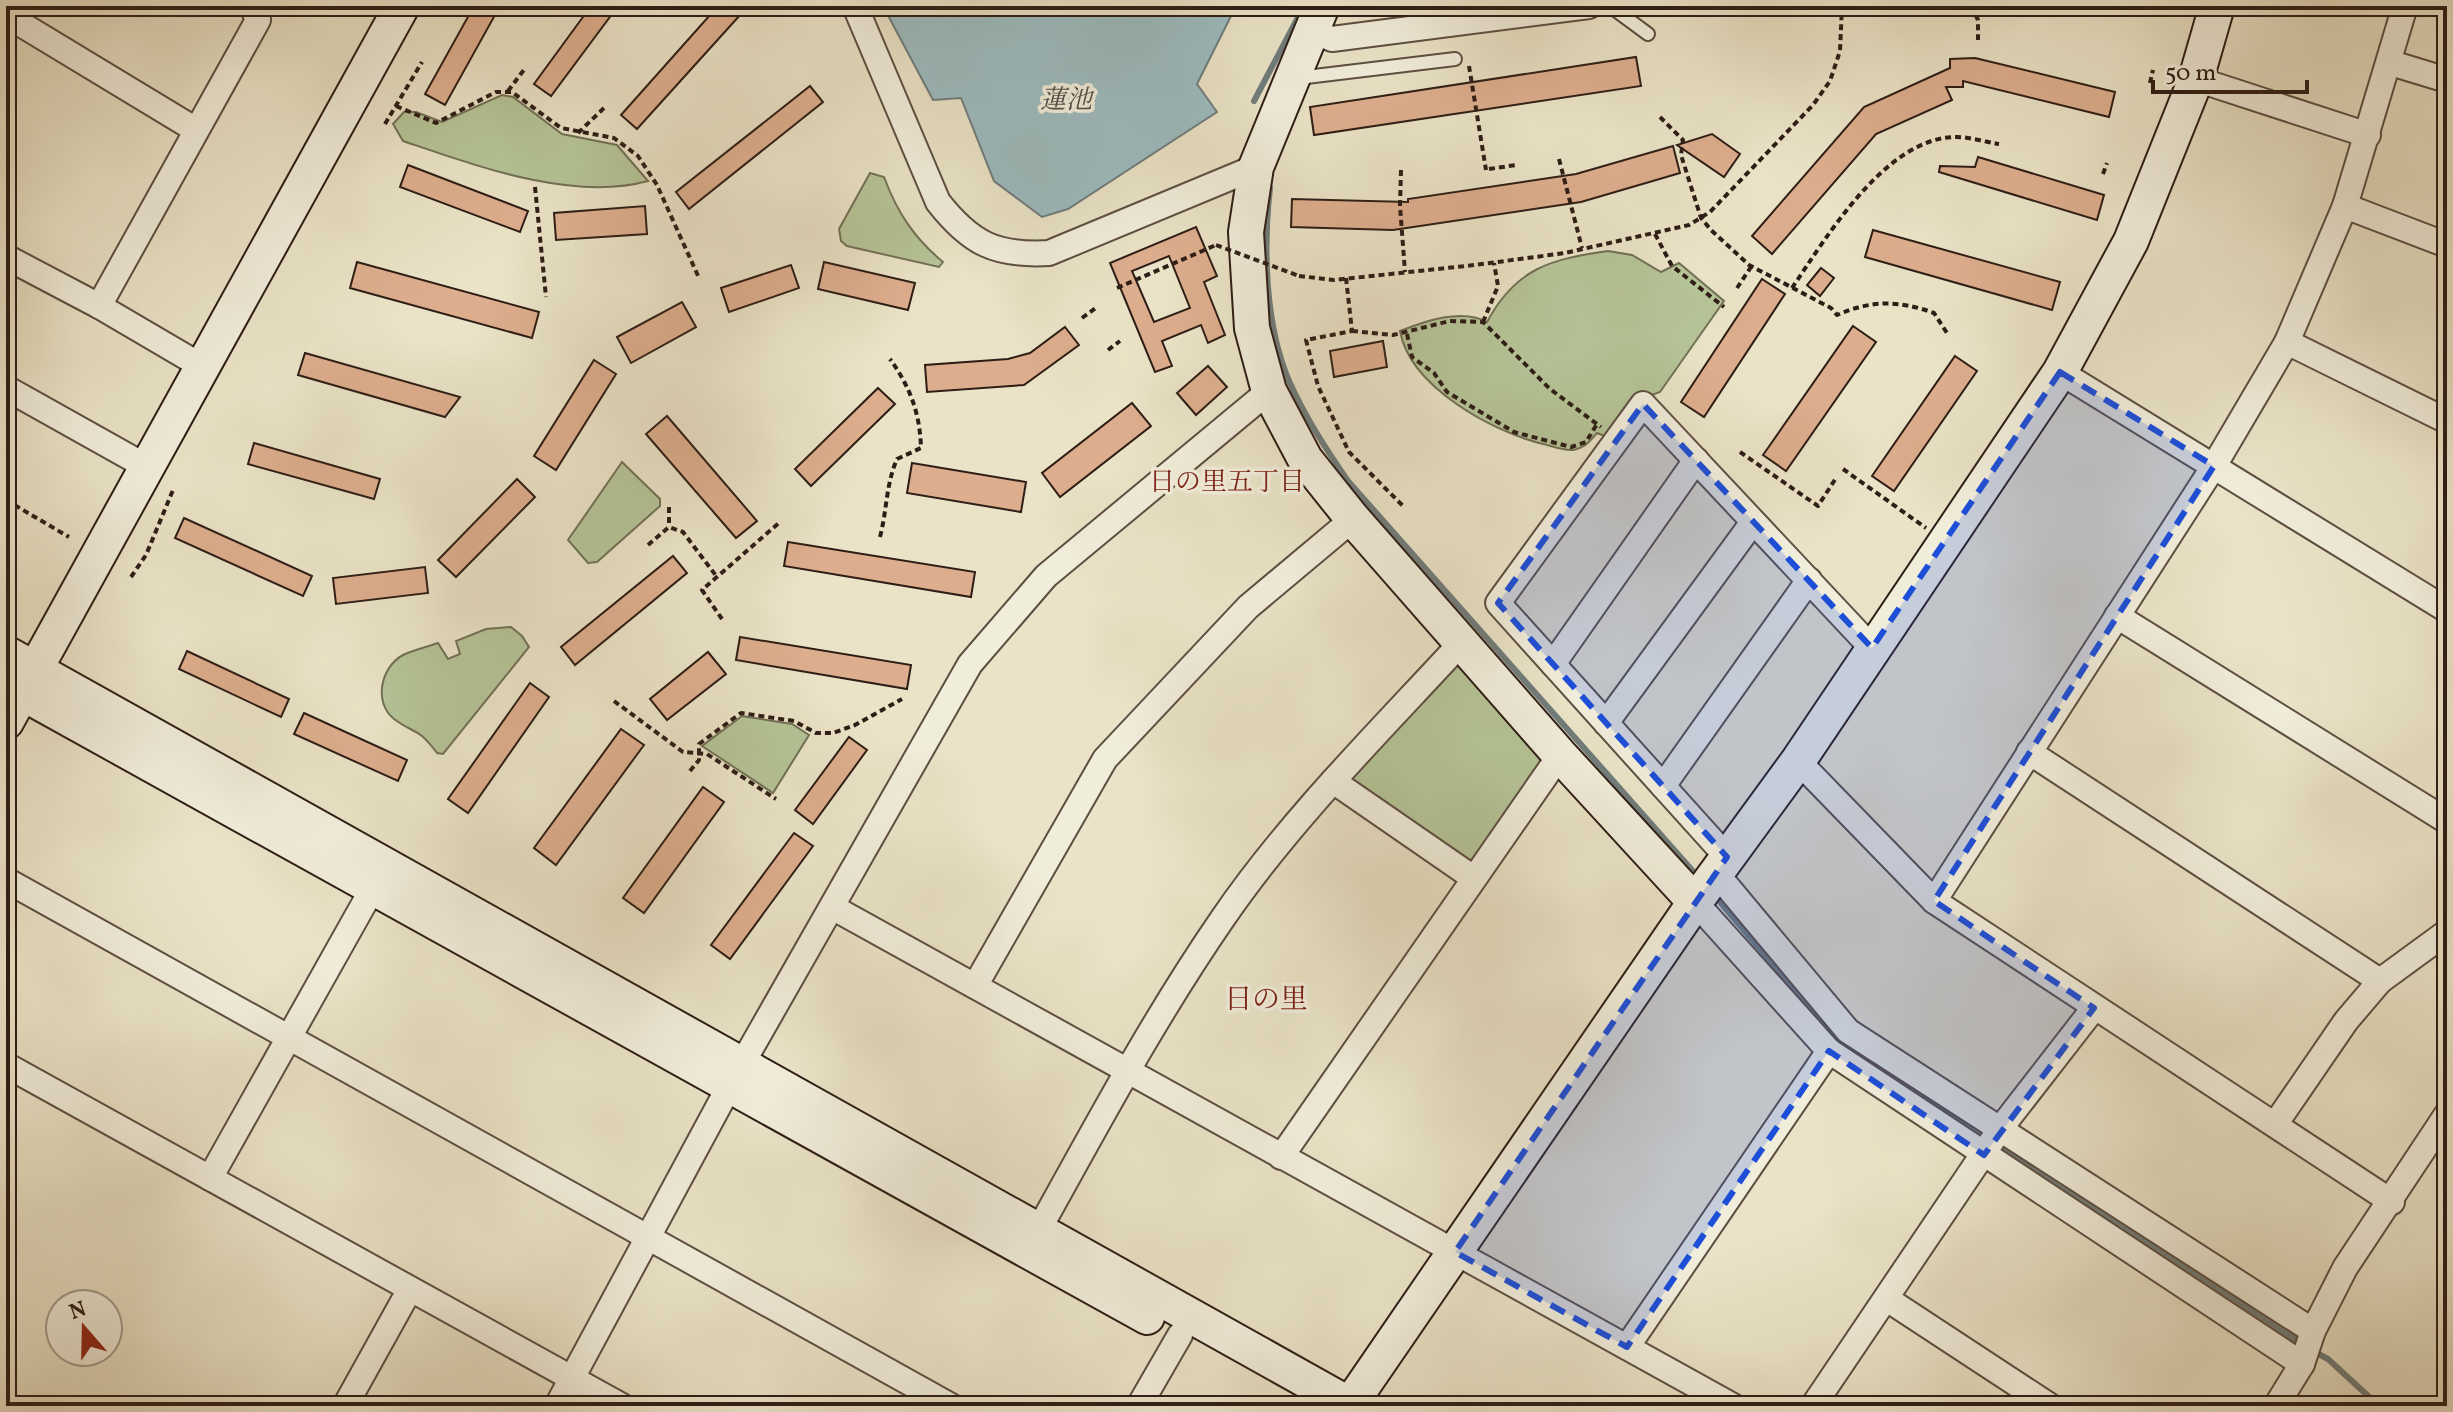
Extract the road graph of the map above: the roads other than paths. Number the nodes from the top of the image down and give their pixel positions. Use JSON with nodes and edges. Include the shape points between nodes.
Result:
{"nodes":[{"id":1,"x":252,"y":6,"type":"edge"},
{"id":2,"x":402,"y":6,"type":"edge"},
{"id":3,"x":855,"y":6,"type":"edge"},
{"id":4,"x":1589,"y":6,"type":"edge"},
{"id":5,"x":1610,"y":6,"type":"edge"},
{"id":6,"x":2217,"y":6,"type":"edge"},
{"id":7,"x":2405,"y":6,"type":"edge"},
{"id":8,"x":6,"y":15,"type":"edge"},
{"id":9,"x":1316,"y":18,"type":"edge"},
{"id":10,"x":1648,"y":34,"type":"dead end"},
{"id":11,"x":1461,"y":58,"type":"road end"},
{"id":12,"x":2391,"y":63,"type":"junction"},
{"id":13,"x":1291,"y":78,"type":"junction"},
{"id":14,"x":2196,"y":79,"type":"junction"},
{"id":15,"x":2447,"y":80,"type":"edge"},
{"id":16,"x":196,"y":130,"type":"junction"},
{"id":17,"x":2368,"y":135,"type":"junction"},
{"id":18,"x":1256,"y":167,"type":"junction"},
{"id":19,"x":2345,"y":206,"type":"junction"},
{"id":20,"x":2447,"y":245,"type":"edge"},
{"id":21,"x":6,"y":257,"type":"edge"},
{"id":22,"x":99,"y":306,"type":"junction"},
{"id":23,"x":2287,"y":342,"type":"junction"},
{"id":24,"x":203,"y":367,"type":"junction"},
{"id":25,"x":2060,"y":372,"type":"junction"},
{"id":26,"x":6,"y":388,"type":"edge"},
{"id":27,"x":1269,"y":391,"type":"junction"},
{"id":28,"x":2447,"y":421,"type":"edge"},
{"id":29,"x":1696,"y":460,"type":"junction"},
{"id":30,"x":2214,"y":466,"type":"junction"},
{"id":31,"x":147,"y":467,"type":"junction"},
{"id":32,"x":1353,"y":519,"type":"junction"},
{"id":33,"x":1753,"y":522,"type":"junction"},
{"id":34,"x":1809,"y":580,"type":"junction"},
{"id":35,"x":2447,"y":610,"type":"edge"},
{"id":36,"x":2117,"y":616,"type":"junction"},
{"id":37,"x":1461,"y":643,"type":"junction"},
{"id":38,"x":1872,"y":648,"type":"junction"},
{"id":39,"x":1553,"y":664,"type":"junction"},
{"id":40,"x":15,"y":684,"type":"edge"},
{"id":41,"x":1606,"y":723,"type":"junction"},
{"id":42,"x":2029,"y":752,"type":"junction"},
{"id":43,"x":1560,"y":755,"type":"junction"},
{"id":44,"x":1798,"y":761,"type":"junction"},
{"id":45,"x":1333,"y":781,"type":"junction"},
{"id":46,"x":1663,"y":786,"type":"junction"},
{"id":47,"x":2447,"y":821,"type":"edge"},
{"id":48,"x":1721,"y":865,"type":"junction"},
{"id":49,"x":1472,"y":877,"type":"junction"},
{"id":50,"x":6,"y":880,"type":"edge"},
{"id":51,"x":374,"y":886,"type":"junction"},
{"id":52,"x":1934,"y":901,"type":"junction"},
{"id":53,"x":1695,"y":902,"type":"junction"},
{"id":54,"x":832,"y":907,"type":"junction"},
{"id":55,"x":2447,"y":932,"type":"edge"},
{"id":56,"x":2380,"y":981,"type":"junction"},
{"id":57,"x":975,"y":986,"type":"junction"},
{"id":58,"x":2094,"y":1008,"type":"junction"},
{"id":59,"x":288,"y":1038,"type":"junction"},
{"id":60,"x":1829,"y":1051,"type":"junction"},
{"id":61,"x":6,"y":1065,"type":"edge"},
{"id":62,"x":1128,"y":1070,"type":"junction"},
{"id":63,"x":737,"y":1074,"type":"junction"},
{"id":64,"x":2447,"y":1114,"type":"edge"},
{"id":65,"x":2276,"y":1123,"type":"junction"},
{"id":66,"x":2000,"y":1129,"type":"junction"},
{"id":67,"x":1984,"y":1155,"type":"junction"},
{"id":68,"x":1281,"y":1157,"type":"junction"},
{"id":69,"x":210,"y":1178,"type":"junction"},
{"id":70,"x":2392,"y":1202,"type":"junction"},
{"id":71,"x":648,"y":1238,"type":"junction"},
{"id":72,"x":1033,"y":1240,"type":"junction"},
{"id":73,"x":1455,"y":1252,"type":"junction"},
{"id":74,"x":410,"y":1289,"type":"junction"},
{"id":75,"x":1887,"y":1299,"type":"junction"},
{"id":76,"x":2313,"y":1331,"type":"junction"},
{"id":77,"x":1180,"y":1335,"type":"junction"},
{"id":78,"x":1627,"y":1347,"type":"junction"},
{"id":79,"x":2302,"y":1364,"type":"junction"},
{"id":80,"x":572,"y":1378,"type":"junction"},
{"id":81,"x":345,"y":1406,"type":"edge"},
{"id":82,"x":557,"y":1406,"type":"edge"},
{"id":83,"x":622,"y":1406,"type":"edge"},
{"id":84,"x":951,"y":1406,"type":"edge"},
{"id":85,"x":1139,"y":1406,"type":"edge"},
{"id":86,"x":1313,"y":1406,"type":"edge"},
{"id":87,"x":1350,"y":1406,"type":"edge"},
{"id":88,"x":1733,"y":1406,"type":"edge"},
{"id":89,"x":1813,"y":1406,"type":"edge"},
{"id":90,"x":2050,"y":1406,"type":"edge"},
{"id":91,"x":2276,"y":1406,"type":"edge"}],
"edges":[{"from":1,"to":16,"type":"street","via":[[258,20]]},
{"from":2,"to":24,"type":"street"},
{"from":3,"to":18,"type":"street","via":[[938,202],[957,227],[985,246],[1014,255],[1049,253]]},
{"from":4,"to":9,"type":"street","via":[[1332,39]]},
{"from":5,"to":10,"type":"lane"},
{"from":6,"to":14,"type":"street"},
{"from":7,"to":12,"type":"street"},
{"from":8,"to":16,"type":"street"},
{"from":9,"to":13,"type":"street"},
{"from":11,"to":13,"type":"lane"},
{"from":12,"to":15,"type":"street"},
{"from":12,"to":17,"type":"street"},
{"from":13,"to":18,"type":"street"},
{"from":14,"to":17,"type":"street"},
{"from":14,"to":25,"type":"street","via":[[2131,241]]},
{"from":16,"to":22,"type":"street"},
{"from":17,"to":19,"type":"street"},
{"from":18,"to":27,"type":"street","via":[[1246,232],[1252,328]]},
{"from":19,"to":20,"type":"street"},
{"from":19,"to":23,"type":"street"},
{"from":21,"to":22,"type":"street"},
{"from":22,"to":24,"type":"street"},
{"from":23,"to":28,"type":"street"},
{"from":23,"to":30,"type":"street"},
{"from":24,"to":31,"type":"street"},
{"from":25,"to":30,"type":"street"},
{"from":25,"to":38,"type":"street"},
{"from":26,"to":31,"type":"street"},
{"from":27,"to":32,"type":"street","via":[[1305,459]]},
{"from":27,"to":54,"type":"street","via":[[1046,576],[970,664]]},
{"from":29,"to":33,"type":"street"},
{"from":29,"to":39,"type":"street"},
{"from":29,"to":39,"type":"street","via":[[1643,404],[1498,603]]},
{"from":30,"to":35,"type":"street"},
{"from":30,"to":36,"type":"street"},
{"from":31,"to":40,"type":"street"},
{"from":32,"to":37,"type":"street"},
{"from":32,"to":57,"type":"street","via":[[1248,607],[1105,759]]},
{"from":33,"to":34,"type":"street"},
{"from":33,"to":41,"type":"street"},
{"from":34,"to":38,"type":"street"},
{"from":34,"to":46,"type":"street"},
{"from":36,"to":42,"type":"street"},
{"from":36,"to":47,"type":"street"},
{"from":37,"to":43,"type":"street"},
{"from":37,"to":45,"type":"street"},
{"from":38,"to":44,"type":"street"},
{"from":39,"to":41,"type":"street"},
{"from":40,"to":51,"type":"street"},
{"from":40,"to":63,"type":"street"},
{"from":41,"to":46,"type":"street"},
{"from":42,"to":52,"type":"street"},
{"from":42,"to":56,"type":"street"},
{"from":43,"to":49,"type":"street"},
{"from":43,"to":53,"type":"street"},
{"from":44,"to":48,"type":"street"},
{"from":44,"to":52,"type":"street"},
{"from":45,"to":49,"type":"street"},
{"from":45,"to":62,"type":"street","via":[[1224,916]]},
{"from":46,"to":48,"type":"street"},
{"from":48,"to":53,"type":"street"},
{"from":48,"to":66,"type":"street","via":[[1848,1031]]},
{"from":49,"to":68,"type":"street"},
{"from":50,"to":59,"type":"street"},
{"from":51,"to":59,"type":"street"},
{"from":51,"to":63,"type":"street"},
{"from":52,"to":58,"type":"street"},
{"from":53,"to":60,"type":"street"},
{"from":53,"to":73,"type":"street"},
{"from":54,"to":57,"type":"street"},
{"from":54,"to":63,"type":"street"},
{"from":55,"to":56,"type":"street"},
{"from":56,"to":65,"type":"street"},
{"from":57,"to":62,"type":"street"},
{"from":58,"to":65,"type":"street"},
{"from":58,"to":66,"type":"street"},
{"from":59,"to":69,"type":"street"},
{"from":59,"to":71,"type":"street"},
{"from":60,"to":67,"type":"street"},
{"from":60,"to":78,"type":"street"},
{"from":61,"to":69,"type":"street"},
{"from":62,"to":68,"type":"street"},
{"from":62,"to":72,"type":"street"},
{"from":63,"to":71,"type":"street"},
{"from":63,"to":72,"type":"street"},
{"from":64,"to":70,"type":"street"},
{"from":65,"to":70,"type":"street"},
{"from":66,"to":67,"type":"street"},
{"from":66,"to":76,"type":"street"},
{"from":67,"to":75,"type":"street"},
{"from":67,"to":79,"type":"street"},
{"from":68,"to":73,"type":"street"},
{"from":69,"to":74,"type":"street"},
{"from":70,"to":76,"type":"street","via":[[2345,1268]]},
{"from":71,"to":80,"type":"street"},
{"from":71,"to":84,"type":"street"},
{"from":72,"to":77,"type":"street"},
{"from":72,"to":87,"type":"street"},
{"from":73,"to":78,"type":"street"},
{"from":73,"to":87,"type":"street"},
{"from":74,"to":80,"type":"street"},
{"from":74,"to":81,"type":"street"},
{"from":75,"to":89,"type":"street"},
{"from":75,"to":90,"type":"street"},
{"from":76,"to":79,"type":"street"},
{"from":77,"to":85,"type":"street"},
{"from":77,"to":86,"type":"street"},
{"from":78,"to":88,"type":"street"},
{"from":79,"to":91,"type":"street"},
{"from":80,"to":82,"type":"street"},
{"from":80,"to":83,"type":"street"}]}
